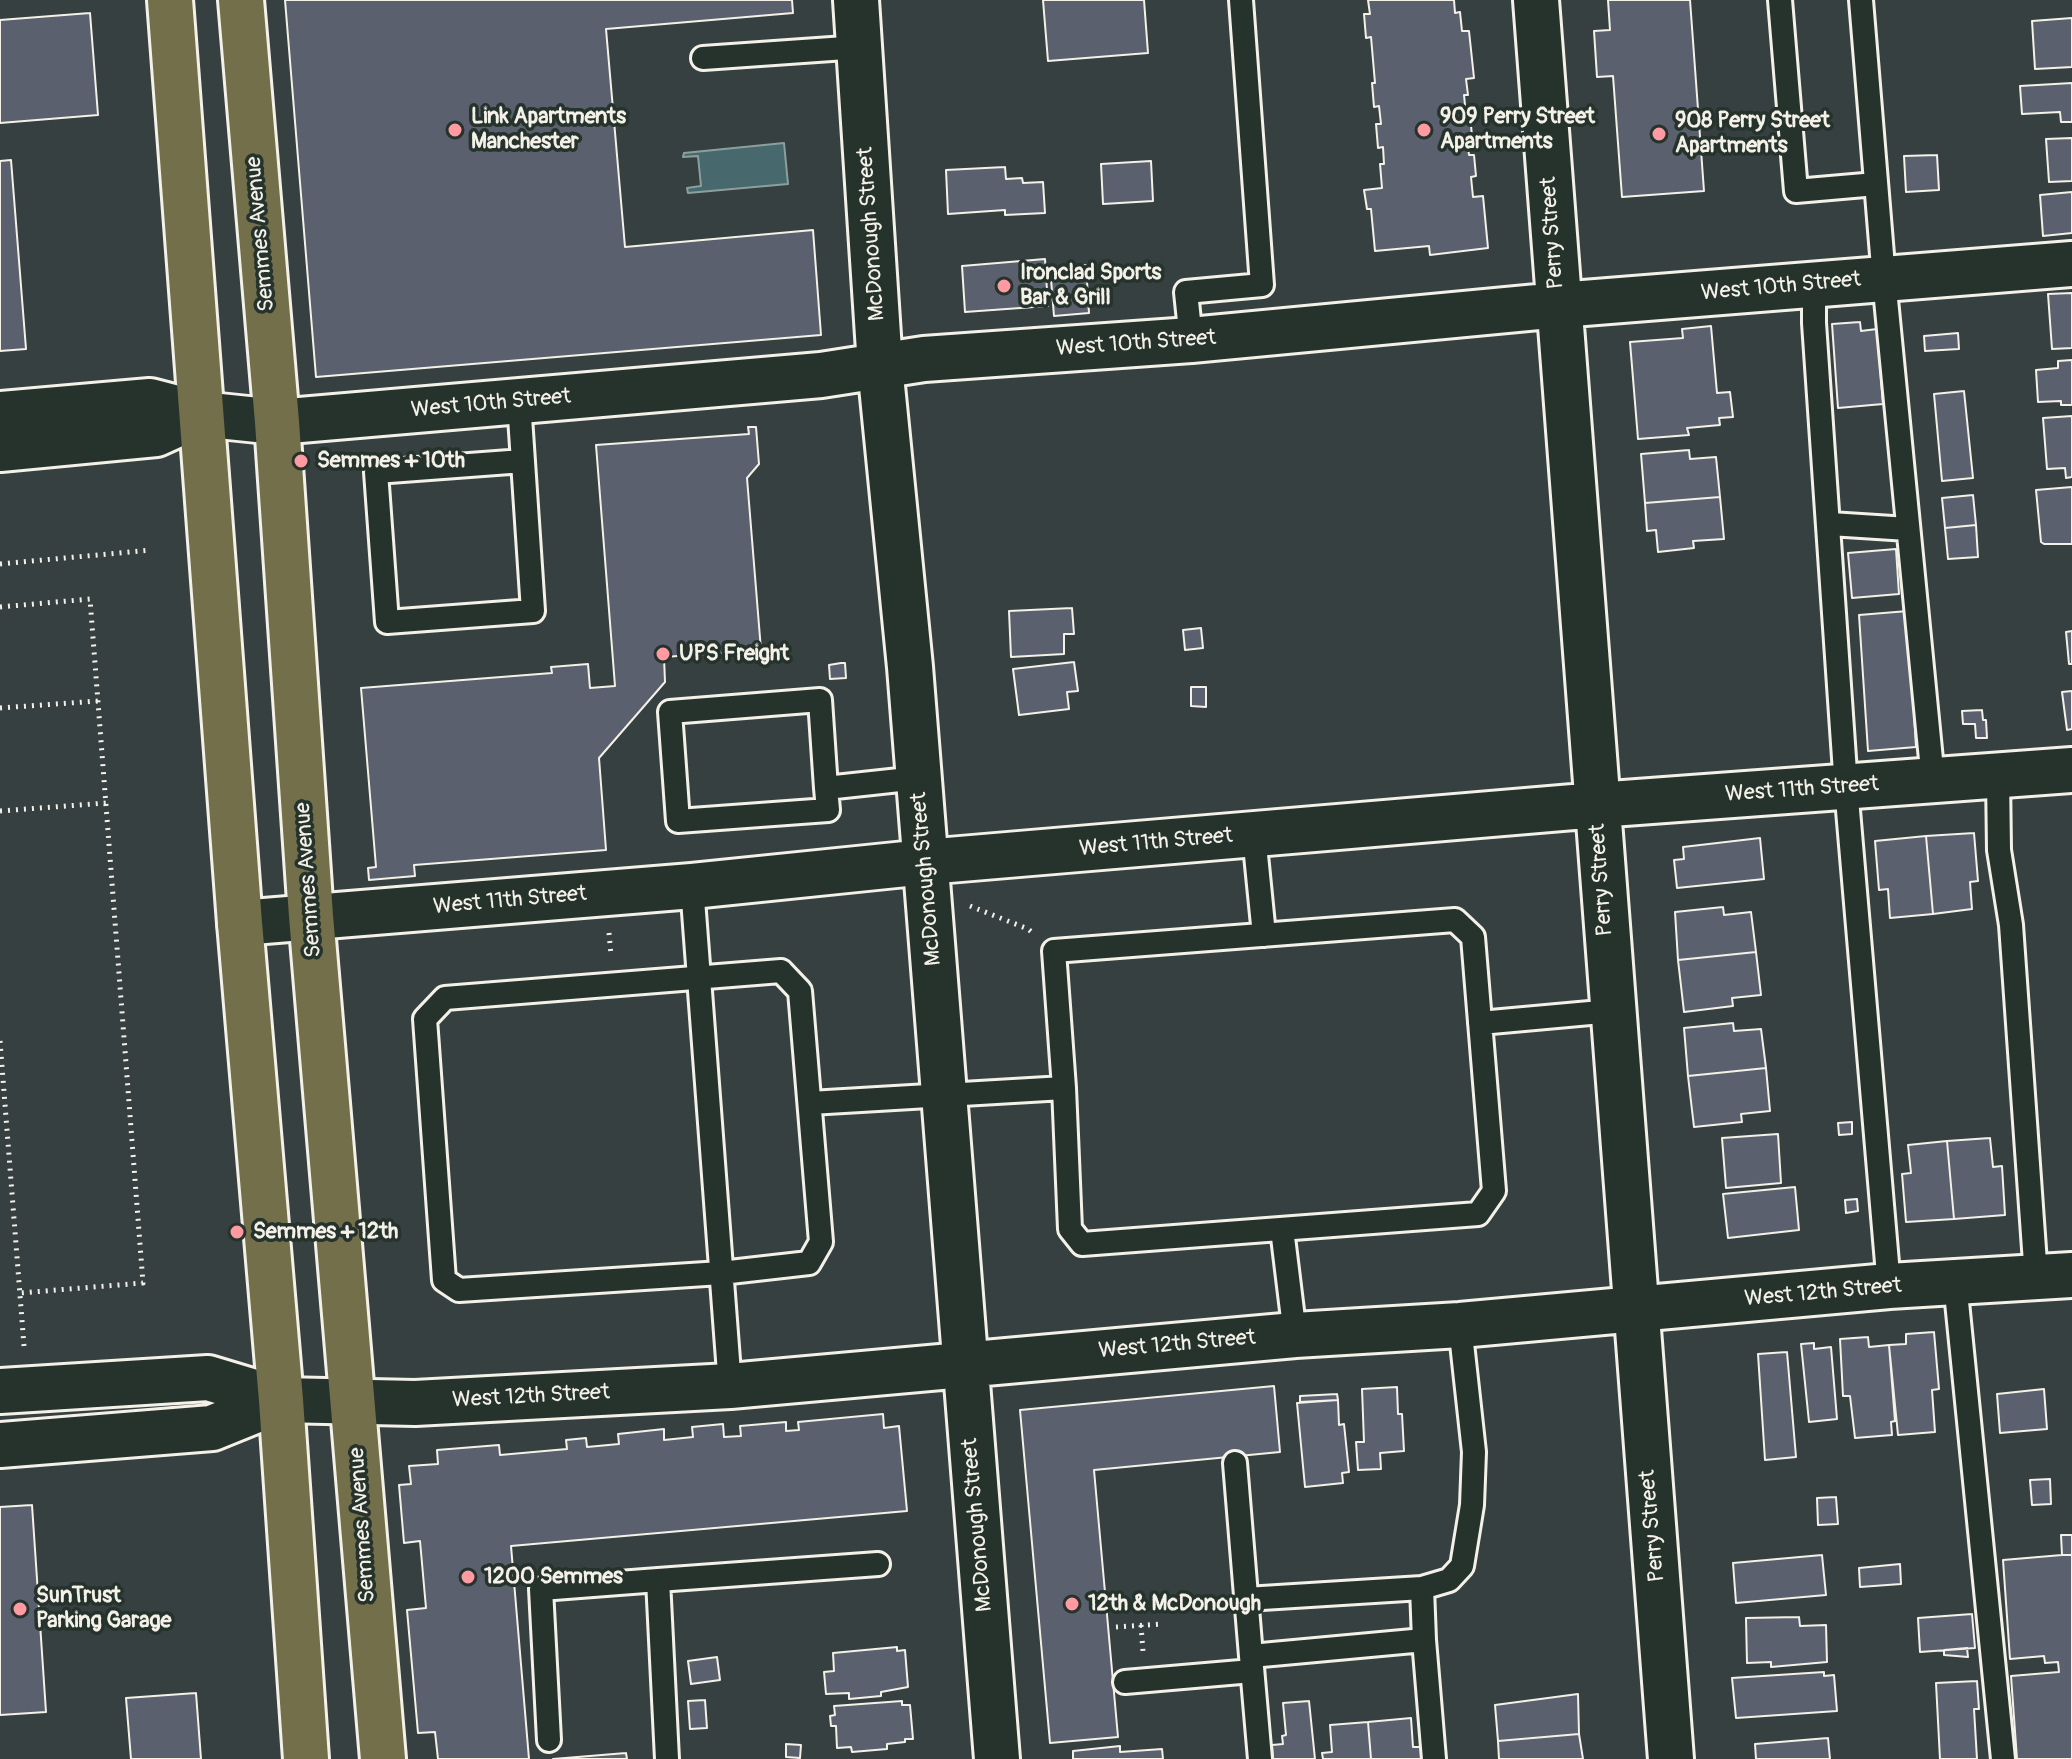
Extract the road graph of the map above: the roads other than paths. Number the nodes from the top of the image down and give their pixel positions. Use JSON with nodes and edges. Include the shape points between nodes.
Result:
{"nodes":[{"id":1,"x":170,"y":0,"type":"edge"},
{"id":2,"x":241,"y":0,"type":"edge"},
{"id":3,"x":856,"y":0,"type":"edge"},
{"id":4,"x":1241,"y":0,"type":"edge"},
{"id":5,"x":1536,"y":0,"type":"edge"},
{"id":6,"x":1780,"y":0,"type":"edge"},
{"id":7,"x":1861,"y":0,"type":"edge"},
{"id":8,"x":860,"y":47,"type":"junction"},
{"id":9,"x":703,"y":58,"type":"dead end"},
{"id":10,"x":1876,"y":184,"type":"junction"},
{"id":11,"x":2072,"y":264,"type":"edge"},
{"id":12,"x":1884,"y":279,"type":"junction"},
{"id":13,"x":1814,"y":285,"type":"junction"},
{"id":14,"x":1559,"y":305,"type":"junction"},
{"id":15,"x":1191,"y":340,"type":"junction"},
{"id":16,"x":880,"y":366,"type":"junction"},
{"id":17,"x":519,"y":402,"type":"junction"},
{"id":18,"x":0,"y":414,"type":"edge"},
{"id":19,"x":200,"y":414,"type":"junction"},
{"id":20,"x":277,"y":422,"type":"junction"},
{"id":21,"x":0,"y":449,"type":"edge"},
{"id":22,"x":523,"y":461,"type":"junction"},
{"id":23,"x":1830,"y":524,"type":"junction"},
{"id":24,"x":1908,"y":529,"type":"junction"},
{"id":25,"x":2072,"y":770,"type":"edge"},
{"id":26,"x":1998,"y":776,"type":"junction"},
{"id":27,"x":918,"y":778,"type":"junction"},
{"id":28,"x":1933,"y":780,"type":"junction"},
{"id":29,"x":1846,"y":787,"type":"junction"},
{"id":30,"x":826,"y":788,"type":"junction"},
{"id":31,"x":1597,"y":805,"type":"junction"},
{"id":32,"x":1254,"y":835,"type":"junction"},
{"id":33,"x":925,"y":862,"type":"junction"},
{"id":34,"x":692,"y":886,"type":"junction"},
{"id":35,"x":311,"y":916,"type":"junction"},
{"id":36,"x":240,"y":923,"type":"junction"},
{"id":37,"x":1264,"y":935,"type":"junction"},
{"id":38,"x":699,"y":976,"type":"junction"},
{"id":39,"x":1612,"y":1011,"type":"junction"},
{"id":40,"x":1480,"y":1023,"type":"junction"},
{"id":41,"x":1064,"y":1088,"type":"junction"},
{"id":42,"x":944,"y":1093,"type":"junction"},
{"id":43,"x":810,"y":1103,"type":"junction"},
{"id":44,"x":1282,"y":1229,"type":"junction"},
{"id":45,"x":721,"y":1273,"type":"junction"},
{"id":46,"x":2054,"y":1276,"type":"edge"},
{"id":47,"x":1955,"y":1282,"type":"junction"},
{"id":48,"x":1889,"y":1286,"type":"junction"},
{"id":49,"x":1636,"y":1310,"type":"junction"},
{"id":50,"x":1460,"y":1325,"type":"junction"},
{"id":51,"x":1295,"y":1335,"type":"junction"},
{"id":52,"x":965,"y":1365,"type":"junction"},
{"id":53,"x":730,"y":1386,"type":"junction"},
{"id":54,"x":0,"y":1391,"type":"edge"},
{"id":55,"x":281,"y":1400,"type":"junction"},
{"id":56,"x":354,"y":1402,"type":"junction"},
{"id":57,"x":0,"y":1445,"type":"edge"},
{"id":58,"x":1235,"y":1463,"type":"dead end"},
{"id":59,"x":878,"y":1564,"type":"dead end"},
{"id":60,"x":658,"y":1580,"type":"junction"},
{"id":61,"x":1422,"y":1588,"type":"junction"},
{"id":62,"x":1246,"y":1599,"type":"junction"},
{"id":63,"x":1424,"y":1640,"type":"junction"},
{"id":64,"x":1252,"y":1664,"type":"junction"},
{"id":65,"x":1125,"y":1682,"type":"dead end"},
{"id":66,"x":549,"y":1740,"type":"dead end"},
{"id":67,"x":306,"y":1759,"type":"edge"},
{"id":68,"x":383,"y":1759,"type":"edge"},
{"id":69,"x":667,"y":1759,"type":"edge"},
{"id":70,"x":997,"y":1759,"type":"edge"},
{"id":71,"x":1260,"y":1759,"type":"edge"},
{"id":72,"x":1434,"y":1759,"type":"edge"},
{"id":73,"x":1671,"y":1759,"type":"edge"},
{"id":74,"x":2003,"y":1759,"type":"edge"}],
"edges":[{"from":1,"to":19,"type":"main road"},
{"from":2,"to":20,"type":"main road","name":"Semmes Avenue"},
{"from":3,"to":8,"type":"street","name":"McDonough Street"},
{"from":4,"to":15,"type":"lane","via":[[1262,285],[1186,292]]},
{"from":5,"to":14,"type":"street","name":"Perry Street"},
{"from":6,"to":10,"type":"lane","via":[[1796,191]]},
{"from":7,"to":10,"type":"lane"},
{"from":8,"to":9,"type":"lane"},
{"from":8,"to":16,"type":"street","name":"McDonough Street"},
{"from":10,"to":12,"type":"lane"},
{"from":11,"to":12,"type":"street","name":"West 10th Street"},
{"from":12,"to":13,"type":"street","name":"West 10th Street"},
{"from":12,"to":24,"type":"lane"},
{"from":13,"to":14,"type":"street","name":"West 10th Street"},
{"from":13,"to":23,"type":"lane"},
{"from":14,"to":15,"type":"street","name":"West 10th Street"},
{"from":14,"to":31,"type":"street","name":"Perry Street"},
{"from":15,"to":16,"type":"street","name":"West 10th Street"},
{"from":16,"to":17,"type":"street","name":"West 10th Street"},
{"from":16,"to":27,"type":"street","name":"McDonough Street"},
{"from":17,"to":20,"type":"street","name":"West 10th Street"},
{"from":17,"to":22,"type":"lane"},
{"from":18,"to":19,"type":"street","name":"West 10th Street","via":[[150,401]]},
{"from":19,"to":20,"type":"street","name":"West 10th Street"},
{"from":19,"to":21,"type":"street","via":[[156,434]]},
{"from":19,"to":36,"type":"main road"},
{"from":20,"to":35,"type":"main road","name":"Semmes Avenue"},
{"from":22,"to":22,"type":"lane","via":[[533,611],[387,622],[376,472]]},
{"from":23,"to":24,"type":"lane"},
{"from":23,"to":29,"type":"lane"},
{"from":24,"to":28,"type":"lane"},
{"from":25,"to":26,"type":"street","name":"West 11th Street"},
{"from":26,"to":28,"type":"street","name":"West 11th Street"},
{"from":26,"to":46,"type":"lane","via":[[1999,850]]},
{"from":27,"to":30,"type":"lane"},
{"from":27,"to":33,"type":"street","name":"McDonough Street"},
{"from":28,"to":29,"type":"street","name":"West 11th Street"},
{"from":29,"to":31,"type":"street","name":"West 11th Street"},
{"from":29,"to":48,"type":"lane"},
{"from":30,"to":30,"type":"lane","via":[[820,700],[670,712],[678,821],[828,810]]},
{"from":31,"to":32,"type":"street","name":"West 11th Street"},
{"from":31,"to":39,"type":"street","name":"Perry Street"},
{"from":32,"to":33,"type":"street","name":"West 11th Street"},
{"from":32,"to":37,"type":"lane"},
{"from":33,"to":34,"type":"street","name":"West 11th Street"},
{"from":33,"to":42,"type":"street","name":"McDonough Street"},
{"from":34,"to":35,"type":"street","name":"West 11th Street"},
{"from":34,"to":38,"type":"lane"},
{"from":35,"to":36,"type":"street","name":"West 11th Street"},
{"from":35,"to":56,"type":"main road","name":"Semmes Avenue"},
{"from":36,"to":55,"type":"main road"},
{"from":37,"to":40,"type":"lane","via":[[1455,920],[1473,937]]},
{"from":37,"to":41,"type":"lane","via":[[1054,951]]},
{"from":38,"to":43,"type":"lane","via":[[781,971],[800,991]]},
{"from":38,"to":45,"type":"lane"},
{"from":38,"to":45,"type":"lane","via":[[445,998],[425,1019],[438,1199],[444,1280],[459,1290]]},
{"from":39,"to":40,"type":"lane"},
{"from":39,"to":49,"type":"street","name":"Perry Street"},
{"from":40,"to":44,"type":"lane","via":[[1494,1191],[1478,1214]]},
{"from":41,"to":42,"type":"lane"},
{"from":41,"to":44,"type":"lane","via":[[1070,1229],[1082,1244]]},
{"from":42,"to":43,"type":"lane"},
{"from":42,"to":52,"type":"street","name":"McDonough Street"},
{"from":43,"to":45,"type":"lane","via":[[821,1242],[809,1263]]},
{"from":44,"to":51,"type":"lane"},
{"from":45,"to":53,"type":"lane"},
{"from":46,"to":47,"type":"street","name":"West 12th Street"},
{"from":47,"to":48,"type":"street","name":"West 12th Street"},
{"from":47,"to":74,"type":"lane"},
{"from":48,"to":49,"type":"street","name":"West 12th Street"},
{"from":49,"to":50,"type":"street","name":"West 12th Street"},
{"from":49,"to":73,"type":"street","name":"Perry Street"},
{"from":50,"to":51,"type":"street","name":"West 12th Street"},
{"from":50,"to":61,"type":"lane","via":[[1474,1452],[1467,1547],[1462,1566],[1449,1580]]},
{"from":51,"to":52,"type":"street","name":"West 12th Street"},
{"from":52,"to":53,"type":"street","name":"West 12th Street"},
{"from":52,"to":70,"type":"street","name":"McDonough Street"},
{"from":53,"to":56,"type":"street","name":"West 12th Street"},
{"from":54,"to":55,"type":"street","name":"West 12th Street","via":[[208,1378]]},
{"from":55,"to":56,"type":"street","name":"West 12th Street"},
{"from":55,"to":57,"type":"street","name":"West 12th Street","via":[[212,1428]]},
{"from":55,"to":67,"type":"main road"},
{"from":56,"to":68,"type":"main road","name":"Semmes Avenue"},
{"from":58,"to":62,"type":"lane"},
{"from":59,"to":60,"type":"lane"},
{"from":60,"to":66,"type":"lane","via":[[541,1589]]},
{"from":60,"to":69,"type":"lane"},
{"from":61,"to":62,"type":"lane"},
{"from":61,"to":63,"type":"lane"},
{"from":62,"to":64,"type":"lane"},
{"from":63,"to":64,"type":"lane"},
{"from":63,"to":72,"type":"lane"},
{"from":64,"to":65,"type":"lane"},
{"from":64,"to":71,"type":"lane"}]}
